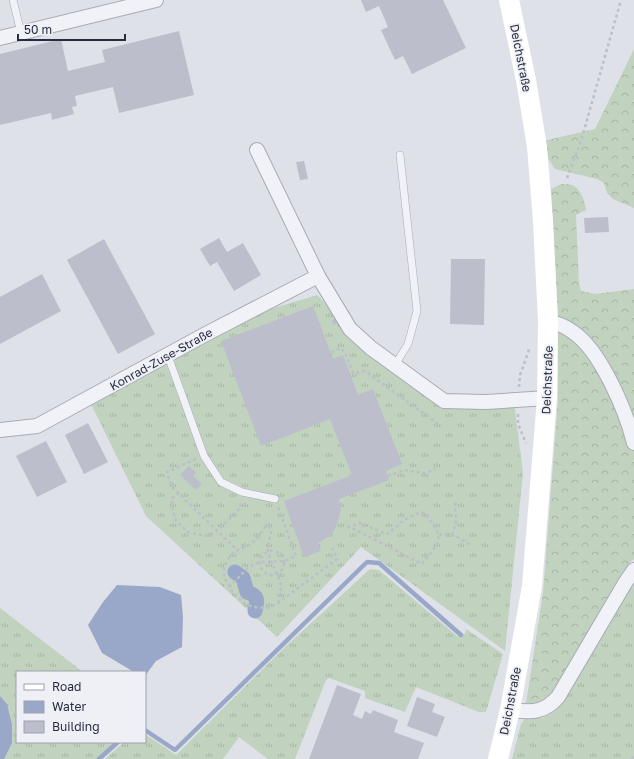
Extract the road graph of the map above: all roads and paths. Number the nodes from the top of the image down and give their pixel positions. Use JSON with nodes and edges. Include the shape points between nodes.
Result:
{"nodes":[{"id":1,"x":13,"y":0,"type":"edge"},
{"id":2,"x":152,"y":0,"type":"edge"},
{"id":3,"x":509,"y":0,"type":"edge"},
{"id":4,"x":621,"y":0,"type":"edge"},
{"id":5,"x":21,"y":33,"type":"junction"},
{"id":6,"x":0,"y":38,"type":"edge"},
{"id":7,"x":257,"y":150,"type":"dead end"},
{"id":8,"x":400,"y":155,"type":"dead end"},
{"id":9,"x":567,"y":178,"type":"dead end"},
{"id":10,"x":318,"y":276,"type":"junction"},
{"id":11,"x":548,"y":321,"type":"junction"},
{"id":12,"x":532,"y":341,"type":"dead end"},
{"id":13,"x":330,"y":352,"type":"dead end"},
{"id":14,"x":168,"y":356,"type":"junction"},
{"id":15,"x":395,"y":365,"type":"junction"},
{"id":16,"x":547,"y":398,"type":"junction"},
{"id":17,"x":518,"y":400,"type":"junction"},
{"id":18,"x":441,"y":426,"type":"dead end"},
{"id":19,"x":0,"y":430,"type":"edge"},
{"id":20,"x":634,"y":443,"type":"edge"},
{"id":21,"x":526,"y":444,"type":"dead end"},
{"id":22,"x":204,"y":456,"type":"junction"},
{"id":23,"x":435,"y":468,"type":"dead end"},
{"id":24,"x":388,"y":476,"type":"dead end"},
{"id":25,"x":242,"y":492,"type":"junction"},
{"id":26,"x":179,"y":493,"type":"junction"},
{"id":27,"x":275,"y":499,"type":"joint"},
{"id":28,"x":455,"y":500,"type":"dead end"},
{"id":29,"x":217,"y":531,"type":"junction"},
{"id":30,"x":439,"y":535,"type":"junction"},
{"id":31,"x":452,"y":535,"type":"junction"},
{"id":32,"x":472,"y":546,"type":"dead end"},
{"id":33,"x":332,"y":547,"type":"dead end"},
{"id":34,"x":238,"y":551,"type":"junction"},
{"id":35,"x":268,"y":551,"type":"junction"},
{"id":36,"x":284,"y":561,"type":"junction"},
{"id":37,"x":260,"y":562,"type":"junction"},
{"id":38,"x":271,"y":562,"type":"junction"},
{"id":39,"x":634,"y":570,"type":"edge"},
{"id":40,"x":278,"y":574,"type":"junction"},
{"id":41,"x":229,"y":587,"type":"junction"},
{"id":42,"x":278,"y":603,"type":"junction"},
{"id":43,"x":510,"y":710,"type":"junction"},
{"id":44,"x":634,"y":755,"type":"edge"},
{"id":45,"x":498,"y":759,"type":"edge"},
{"id":46,"x":632,"y":759,"type":"edge"}],
"edges":[{"from":1,"to":5,"type":"lane"},
{"from":2,"to":5,"type":"street"},
{"from":3,"to":11,"type":"main road","name":"Deichstraße","via":[[537,147]]},
{"from":4,"to":9,"type":"path","via":[[581,141]]},
{"from":5,"to":6,"type":"street"},
{"from":7,"to":10,"type":"street"},
{"from":8,"to":15,"type":"lane","via":[[417,311],[408,344]]},
{"from":10,"to":14,"type":"street","name":"Konrad-Zuse-Straße"},
{"from":10,"to":15,"type":"street","via":[[350,329]]},
{"from":11,"to":16,"type":"main road","name":"Deichstraße"},
{"from":11,"to":20,"type":"street","via":[[574,332],[599,362],[625,413]]},
{"from":12,"to":17,"type":"path","via":[[520,375]]},
{"from":13,"to":18,"type":"path","via":[[341,348],[353,373],[365,371]]},
{"from":14,"to":19,"type":"street","name":"Konrad-Zuse-Straße","via":[[37,426]]},
{"from":14,"to":22,"type":"lane"},
{"from":15,"to":17,"type":"street","via":[[444,401]]},
{"from":16,"to":17,"type":"street"},
{"from":16,"to":43,"type":"main road","name":"Deichstraße","via":[[532,586]]},
{"from":17,"to":21,"type":"path","via":[[518,424]]},
{"from":22,"to":25,"type":"lane","via":[[220,482]]},
{"from":22,"to":26,"type":"path","via":[[167,472],[172,487]]},
{"from":23,"to":24,"type":"path","via":[[425,473],[404,470]]},
{"from":25,"to":27,"type":"lane"},
{"from":25,"to":29,"type":"path","via":[[240,508]]},
{"from":26,"to":29,"type":"path"},
{"from":26,"to":29,"type":"path","via":[[171,500],[176,521],[188,532],[206,536]]},
{"from":27,"to":36,"type":"path","via":[[296,556]]},
{"from":28,"to":31,"type":"path","via":[[456,523]]},
{"from":29,"to":34,"type":"path"},
{"from":30,"to":30,"type":"path","via":[[439,540],[422,564],[349,527],[360,523],[386,534],[404,520],[421,512],[425,513]]},
{"from":30,"to":31,"type":"path"},
{"from":31,"to":32,"type":"path"},
{"from":33,"to":42,"type":"path","via":[[337,559]]},
{"from":34,"to":35,"type":"path","via":[[251,544],[268,526],[272,532]]},
{"from":34,"to":41,"type":"path","via":[[228,559],[224,568],[224,577]]},
{"from":35,"to":36,"type":"path","via":[[279,553]]},
{"from":35,"to":37,"type":"path","via":[[263,554]]},
{"from":35,"to":38,"type":"path"},
{"from":36,"to":38,"type":"path"},
{"from":36,"to":40,"type":"path"},
{"from":37,"to":38,"type":"path"},
{"from":37,"to":40,"type":"path","via":[[265,573]]},
{"from":37,"to":41,"type":"path","via":[[249,567]]},
{"from":38,"to":40,"type":"path"},
{"from":39,"to":43,"type":"street","via":[[558,697],[546,708],[538,711]]},
{"from":40,"to":42,"type":"path","via":[[282,590]]},
{"from":41,"to":42,"type":"path","via":[[244,603],[254,607],[267,608]]},
{"from":43,"to":45,"type":"main road","name":"Deichstraße"},
{"from":44,"to":46,"type":"path"}]}
